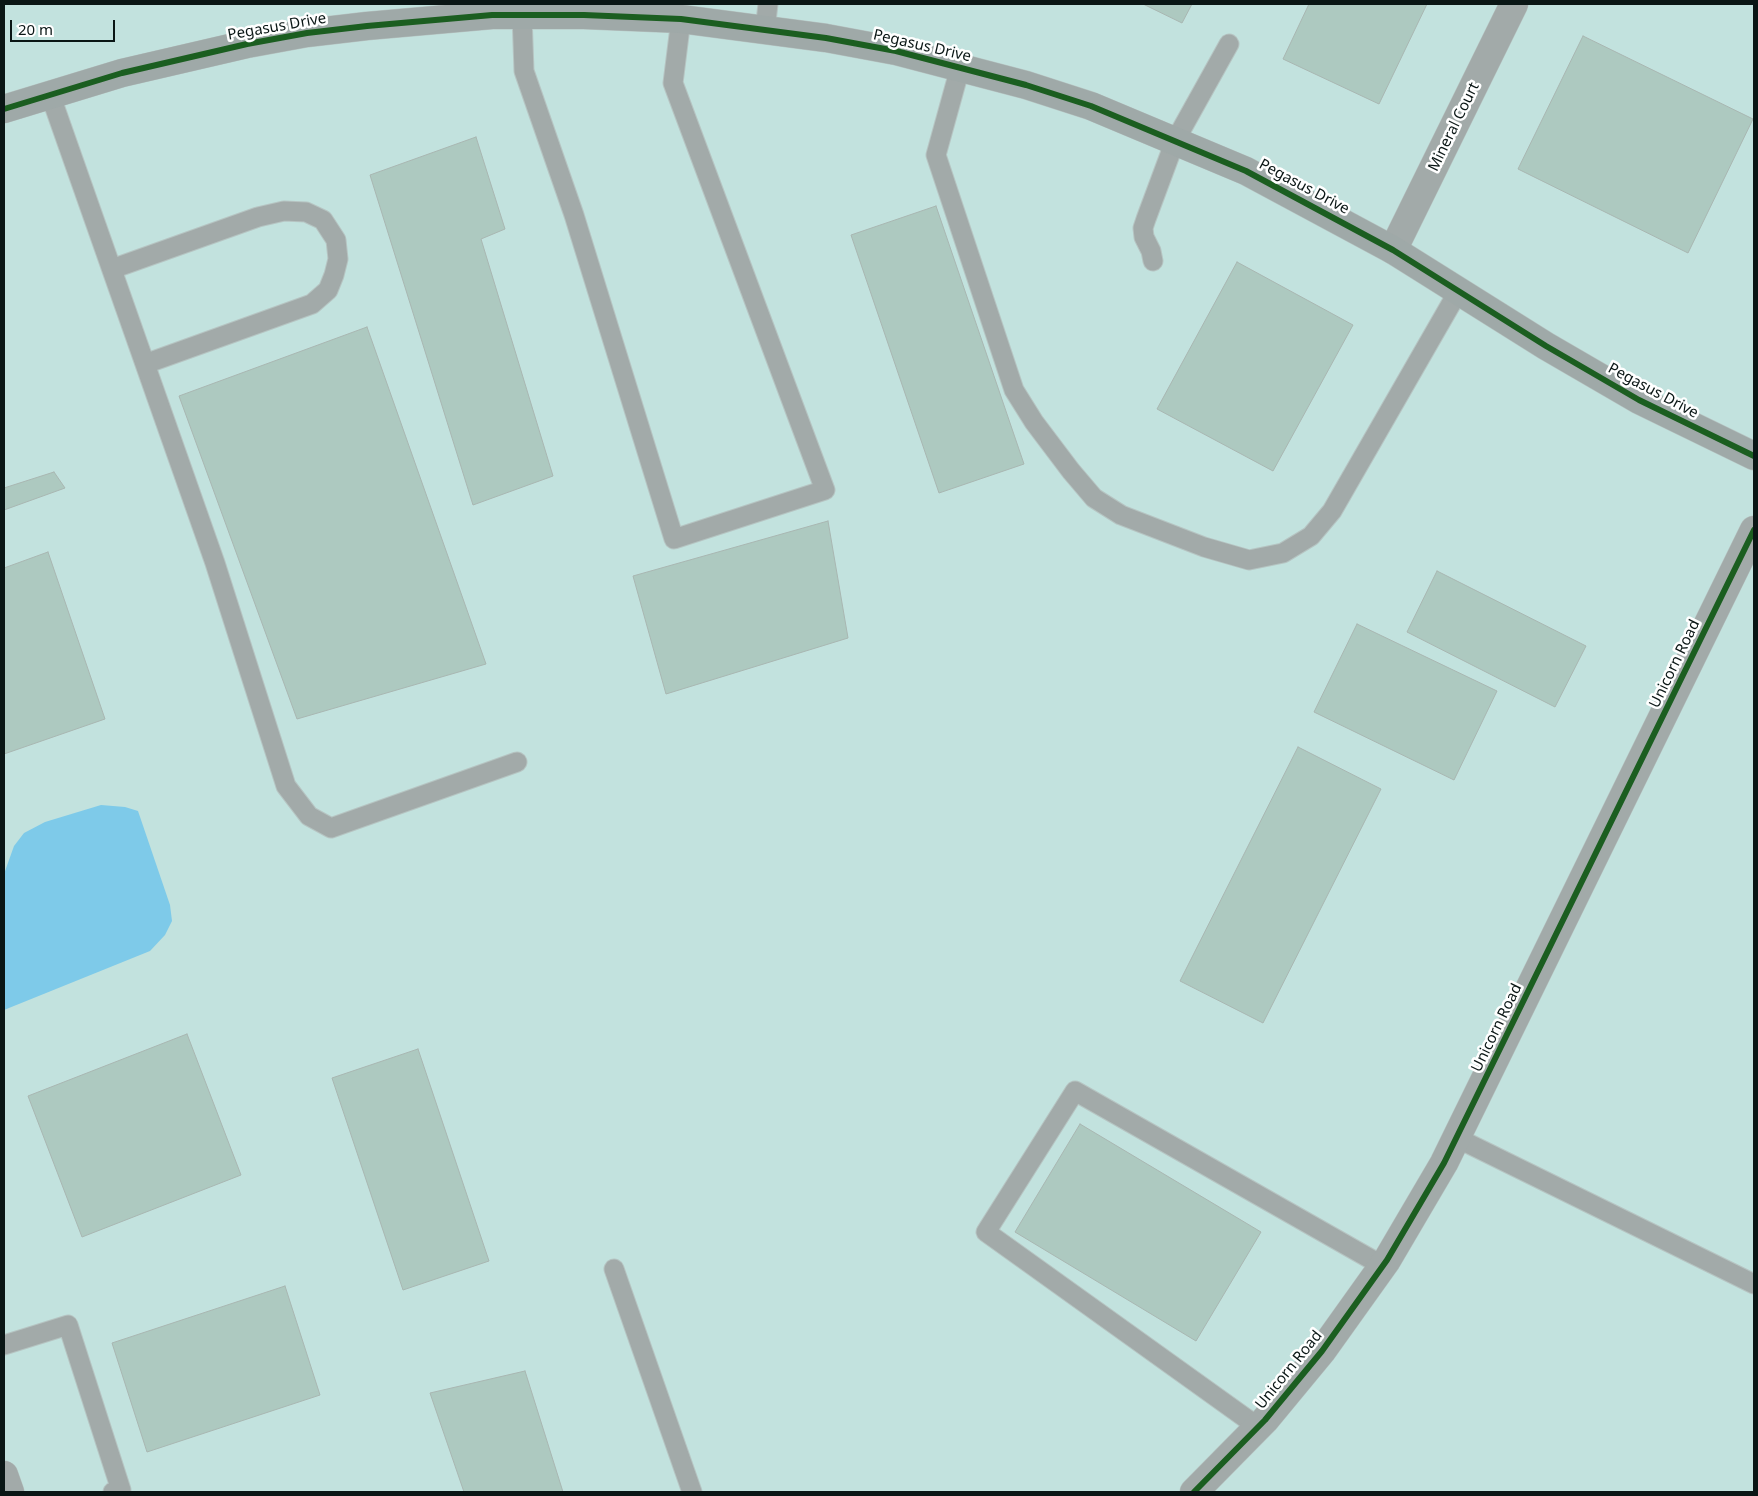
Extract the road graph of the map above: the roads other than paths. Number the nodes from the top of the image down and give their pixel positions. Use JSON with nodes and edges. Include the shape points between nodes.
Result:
{"nodes":[{"id":1,"x":1514,"y":4,"type":"edge"},
{"id":2,"x":492,"y":9,"type":"edge"},
{"id":3,"x":427,"y":12,"type":"edge"},
{"id":4,"x":522,"y":15,"type":"junction"},
{"id":5,"x":767,"y":17,"type":"edge"},
{"id":6,"x":681,"y":19,"type":"junction"},
{"id":7,"x":1230,"y":44,"type":"dead end"},
{"id":8,"x":960,"y":68,"type":"junction"},
{"id":9,"x":50,"y":94,"type":"junction"},
{"id":10,"x":4,"y":108,"type":"edge"},
{"id":11,"x":1175,"y":141,"type":"junction"},
{"id":12,"x":1393,"y":250,"type":"junction"},
{"id":13,"x":1153,"y":261,"type":"dead end"},
{"id":14,"x":112,"y":269,"type":"junction"},
{"id":15,"x":1459,"y":290,"type":"junction"},
{"id":16,"x":145,"y":364,"type":"junction"},
{"id":17,"x":1754,"y":456,"type":"edge"},
{"id":18,"x":1754,"y":530,"type":"edge"},
{"id":19,"x":517,"y":762,"type":"dead end"},
{"id":20,"x":1457,"y":1138,"type":"junction"},
{"id":21,"x":1383,"y":1266,"type":"junction"},
{"id":22,"x":614,"y":1269,"type":"dead end"},
{"id":23,"x":1754,"y":1284,"type":"edge"},
{"id":24,"x":4,"y":1345,"type":"edge"},
{"id":25,"x":1258,"y":1427,"type":"junction"},
{"id":26,"x":4,"y":1475,"type":"edge"},
{"id":27,"x":117,"y":1491,"type":"edge"},
{"id":28,"x":10,"y":1492,"type":"edge"},
{"id":29,"x":692,"y":1492,"type":"edge"},
{"id":30,"x":1194,"y":1492,"type":"edge"}],
"edges":[{"from":1,"to":12,"type":"street","name":"Mineral Court"},
{"from":2,"to":3,"type":"street","name":"Pegasus Drive"},
{"from":2,"to":4,"type":"street","name":"Pegasus Drive"},
{"from":3,"to":9,"type":"street","name":"Pegasus Drive","via":[[247,44],[122,73]]},
{"from":4,"to":6,"type":"street","name":"Pegasus Drive"},
{"from":4,"to":6,"type":"lane","via":[[524,71],[574,215],[674,539],[824,490],[672,83]]},
{"from":5,"to":6,"type":"street","name":"Pegasus Drive"},
{"from":5,"to":8,"type":"street","name":"Pegasus Drive","via":[[826,38],[896,51]]},
{"from":7,"to":11,"type":"lane"},
{"from":8,"to":11,"type":"street","name":"Pegasus Drive","via":[[1091,106]]},
{"from":8,"to":15,"type":"lane","via":[[936,155],[1014,390],[1034,422],[1094,498],[1121,515],[1204,547],[1249,560],[1283,553],[1312,536],[1332,511]]},
{"from":9,"to":10,"type":"street","name":"Pegasus Drive"},
{"from":9,"to":14,"type":"lane"},
{"from":11,"to":12,"type":"street","name":"Pegasus Drive","via":[[1246,170]]},
{"from":11,"to":13,"type":"lane","via":[[1143,228]]},
{"from":12,"to":15,"type":"street","name":"Pegasus Drive"},
{"from":14,"to":16,"type":"lane"},
{"from":14,"to":16,"type":"lane","via":[[258,217],[284,211],[306,212],[324,220],[336,240],[338,258],[334,275],[328,290],[312,304]]},
{"from":15,"to":17,"type":"street","name":"Pegasus Drive","via":[[1639,400]]},
{"from":16,"to":19,"type":"lane","via":[[215,563],[286,786],[309,816],[331,828]]},
{"from":18,"to":20,"type":"street","name":"Unicorn Road"},
{"from":20,"to":21,"type":"street","name":"Unicorn Road"},
{"from":20,"to":23,"type":"lane"},
{"from":21,"to":25,"type":"street","name":"Unicorn Road","via":[[1322,1351]]},
{"from":21,"to":25,"type":"lane","via":[[1075,1091],[986,1232]]},
{"from":22,"to":29,"type":"lane"},
{"from":24,"to":27,"type":"lane","via":[[68,1325]]},
{"from":25,"to":30,"type":"street","name":"Unicorn Road"},
{"from":26,"to":28,"type":"street"}]}
